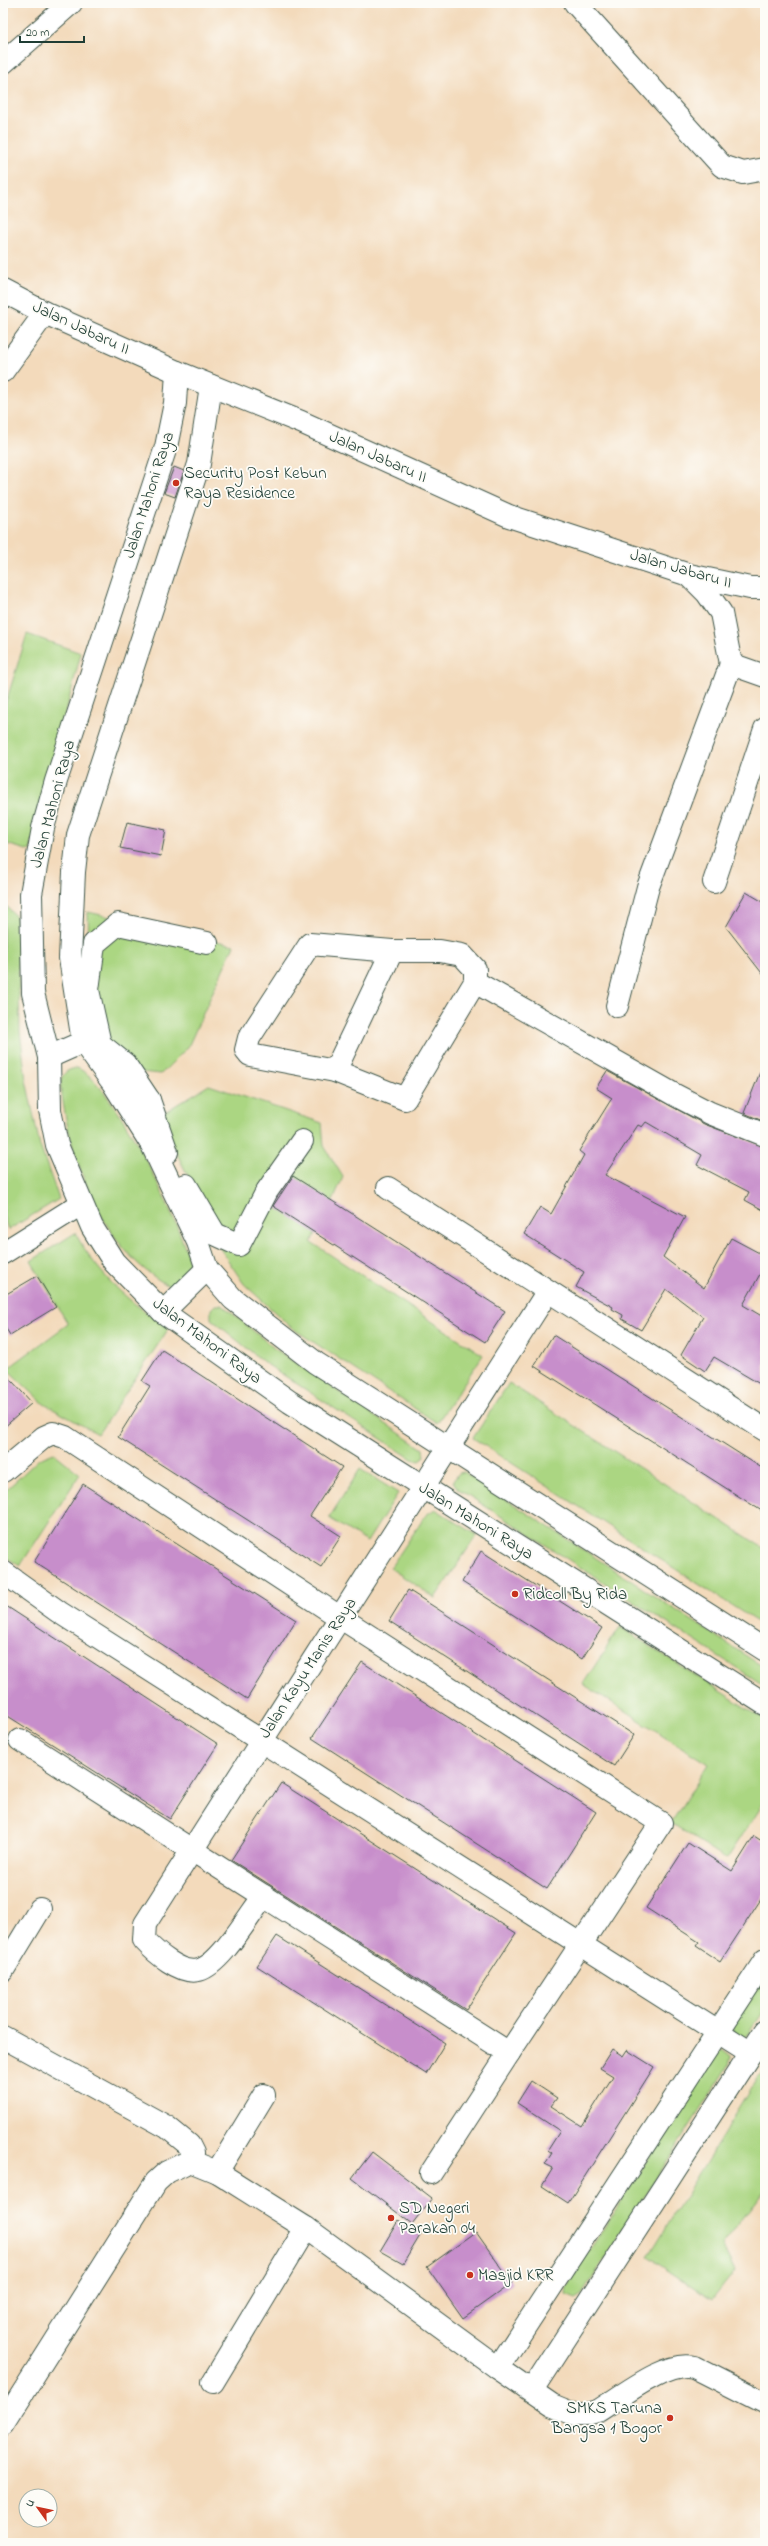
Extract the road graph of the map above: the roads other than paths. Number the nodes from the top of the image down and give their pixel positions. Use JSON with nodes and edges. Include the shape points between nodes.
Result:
{"nodes":[{"id":1,"x":71,"y":3,"type":"edge"},
{"id":2,"x":575,"y":3,"type":"edge"},
{"id":3,"x":3,"y":63,"type":"edge"},
{"id":4,"x":765,"y":169,"type":"edge"},
{"id":5,"x":3,"y":291,"type":"edge"},
{"id":6,"x":45,"y":313,"type":"junction"},
{"id":7,"x":3,"y":371,"type":"edge"},
{"id":8,"x":177,"y":372,"type":"junction"},
{"id":9,"x":211,"y":386,"type":"junction"},
{"id":10,"x":689,"y":575,"type":"junction"},
{"id":11,"x":765,"y":588,"type":"edge"},
{"id":12,"x":731,"y":664,"type":"junction"},
{"id":13,"x":765,"y":676,"type":"edge"},
{"id":14,"x":765,"y":729,"type":"edge"},
{"id":15,"x":714,"y":882,"type":"dead end"},
{"id":16,"x":207,"y":944,"type":"dead end"},
{"id":17,"x":392,"y":951,"type":"junction"},
{"id":18,"x":475,"y":982,"type":"junction"},
{"id":19,"x":618,"y":1006,"type":"dead end"},
{"id":20,"x":84,"y":1042,"type":"junction"},
{"id":21,"x":49,"y":1057,"type":"junction"},
{"id":22,"x":335,"y":1071,"type":"junction"},
{"id":23,"x":141,"y":1107,"type":"junction"},
{"id":24,"x":765,"y":1135,"type":"edge"},
{"id":25,"x":302,"y":1141,"type":"dead end"},
{"id":26,"x":388,"y":1188,"type":"dead end"},
{"id":27,"x":81,"y":1204,"type":"junction"},
{"id":28,"x":3,"y":1253,"type":"edge"},
{"id":29,"x":207,"y":1269,"type":"junction"},
{"id":30,"x":548,"y":1291,"type":"junction"},
{"id":31,"x":163,"y":1312,"type":"junction"},
{"id":32,"x":765,"y":1430,"type":"edge"},
{"id":33,"x":448,"y":1449,"type":"junction"},
{"id":34,"x":3,"y":1472,"type":"edge"},
{"id":35,"x":424,"y":1487,"type":"junction"},
{"id":36,"x":3,"y":1572,"type":"edge"},
{"id":37,"x":341,"y":1618,"type":"junction"},
{"id":38,"x":765,"y":1650,"type":"edge"},
{"id":39,"x":765,"y":1704,"type":"edge"},
{"id":40,"x":20,"y":1740,"type":"dead end"},
{"id":41,"x":260,"y":1741,"type":"junction"},
{"id":42,"x":192,"y":1849,"type":"junction"},
{"id":43,"x":264,"y":1896,"type":"junction"},
{"id":44,"x":40,"y":1909,"type":"dead end"},
{"id":45,"x":579,"y":1945,"type":"junction"},
{"id":46,"x":765,"y":1960,"type":"edge"},
{"id":47,"x":3,"y":1970,"type":"edge"},
{"id":48,"x":765,"y":2031,"type":"edge"},
{"id":49,"x":718,"y":2032,"type":"junction"},
{"id":50,"x":3,"y":2037,"type":"edge"},
{"id":51,"x":509,"y":2052,"type":"junction"},
{"id":52,"x":751,"y":2053,"type":"junction"},
{"id":53,"x":264,"y":2095,"type":"dead end"},
{"id":54,"x":190,"y":2161,"type":"junction"},
{"id":55,"x":217,"y":2172,"type":"junction"},
{"id":56,"x":431,"y":2173,"type":"dead end"},
{"id":57,"x":306,"y":2228,"type":"junction"},
{"id":58,"x":498,"y":2368,"type":"junction"},
{"id":59,"x":213,"y":2382,"type":"dead end"},
{"id":60,"x":532,"y":2390,"type":"junction"},
{"id":61,"x":765,"y":2403,"type":"edge"},
{"id":62,"x":5,"y":2415,"type":"edge"}],
"edges":[{"from":1,"to":3,"type":"street"},
{"from":2,"to":4,"type":"street","via":[[722,166],[743,173]]},
{"from":5,"to":6,"type":"street","name":"Jalan Jabaru II"},
{"from":6,"to":7,"type":"street"},
{"from":6,"to":8,"type":"street","name":"Jalan Jabaru II"},
{"from":8,"to":9,"type":"street","name":"Jalan Jabaru II"},
{"from":8,"to":21,"type":"street","name":"Jalan Mahoni Raya","via":[[175,402],[166,447],[56,781],[35,865],[31,894],[33,993]]},
{"from":9,"to":10,"type":"street","name":"Jalan Jabaru II","via":[[301,422],[509,516]]},
{"from":9,"to":20,"type":"street","name":"Jalan Mahoni Raya","via":[[199,464],[78,835],[70,958]]},
{"from":10,"to":11,"type":"street","name":"Jalan Jabaru II","via":[[750,588]]},
{"from":10,"to":12,"type":"street","via":[[707,593],[721,613]]},
{"from":12,"to":13,"type":"street"},
{"from":12,"to":19,"type":"street","via":[[648,887]]},
{"from":14,"to":15,"type":"street"},
{"from":16,"to":23,"type":"street","via":[[118,924],[94,944],[88,990],[100,1044],[125,1064]]},
{"from":17,"to":18,"type":"street","via":[[422,950],[462,955],[475,969]]},
{"from":17,"to":22,"type":"street"},
{"from":17,"to":22,"type":"street","via":[[310,944],[249,1038],[246,1050],[250,1055]]},
{"from":18,"to":22,"type":"street","via":[[405,1099]]},
{"from":18,"to":24,"type":"street","via":[[675,1095],[710,1113]]},
{"from":20,"to":21,"type":"street"},
{"from":20,"to":23,"type":"street","name":"Jalan Mahoni Raya"},
{"from":21,"to":27,"type":"street","name":"Jalan Mahoni Raya","via":[[50,1110],[57,1145]]},
{"from":23,"to":25,"type":"street","via":[[215,1234],[239,1245],[267,1191]]},
{"from":23,"to":29,"type":"street","name":"Jalan Mahoni Raya"},
{"from":26,"to":30,"type":"street"},
{"from":27,"to":28,"type":"street"},
{"from":27,"to":31,"type":"street","name":"Jalan Mahoni Raya","via":[[114,1262]]},
{"from":29,"to":31,"type":"street"},
{"from":29,"to":33,"type":"street","name":"Jalan Mahoni Raya","via":[[233,1299],[316,1363]]},
{"from":30,"to":32,"type":"street"},
{"from":30,"to":33,"type":"street","name":"Jalan Kayu Manis Raya"},
{"from":31,"to":35,"type":"street","name":"Jalan Mahoni Raya","via":[[290,1402]]},
{"from":33,"to":35,"type":"street","name":"Jalan Kayu Manis Raya"},
{"from":33,"to":38,"type":"street","name":"Jalan Mahoni Raya"},
{"from":34,"to":37,"type":"street","via":[[44,1437],[53,1433],[65,1437]]},
{"from":35,"to":37,"type":"street","name":"Jalan Kayu Manis Raya"},
{"from":35,"to":39,"type":"street","name":"Jalan Mahoni Raya"},
{"from":36,"to":41,"type":"street","via":[[59,1612]]},
{"from":37,"to":41,"type":"street","name":"Jalan Kayu Manis Raya"},
{"from":37,"to":45,"type":"street","via":[[661,1823]]},
{"from":40,"to":42,"type":"street"},
{"from":41,"to":42,"type":"street","name":"Jalan Kayu Manis Raya"},
{"from":41,"to":45,"type":"street"},
{"from":42,"to":43,"type":"street"},
{"from":42,"to":43,"type":"street","name":"Jalan Kayu Manis Raya","via":[[144,1924],[144,1940],[160,1954],[182,1968],[198,1970],[213,1963]]},
{"from":43,"to":51,"type":"street"},
{"from":44,"to":47,"type":"street"},
{"from":45,"to":49,"type":"street"},
{"from":45,"to":51,"type":"street"},
{"from":46,"to":49,"type":"street"},
{"from":48,"to":52,"type":"street"},
{"from":49,"to":52,"type":"street"},
{"from":49,"to":58,"type":"street"},
{"from":50,"to":54,"type":"street","via":[[167,2127],[189,2145],[193,2152]]},
{"from":51,"to":56,"type":"street"},
{"from":52,"to":60,"type":"street"},
{"from":53,"to":55,"type":"street"},
{"from":54,"to":55,"type":"street"},
{"from":54,"to":62,"type":"street","via":[[167,2172],[156,2182]]},
{"from":55,"to":57,"type":"street"},
{"from":57,"to":58,"type":"street"},
{"from":57,"to":59,"type":"street"},
{"from":58,"to":60,"type":"street"},
{"from":60,"to":61,"type":"street","via":[[560,2409],[574,2414],[587,2414],[598,2411],[668,2369],[684,2364]]}]}
